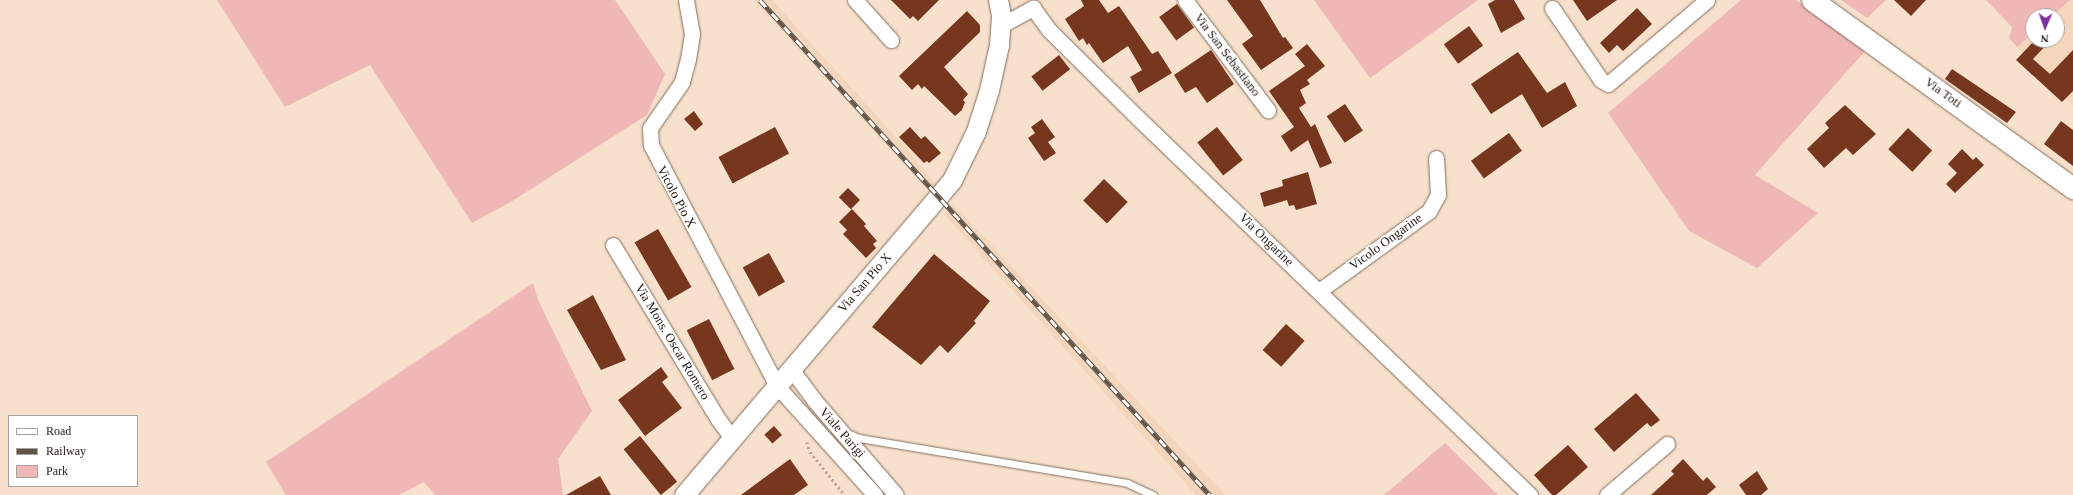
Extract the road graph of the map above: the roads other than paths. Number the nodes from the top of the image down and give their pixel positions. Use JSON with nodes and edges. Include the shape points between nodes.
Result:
{"nodes":[{"id":1,"x":686,"y":0,"type":"edge"},
{"id":2,"x":855,"y":0,"type":"edge"},
{"id":3,"x":998,"y":0,"type":"edge"},
{"id":4,"x":1185,"y":0,"type":"edge"},
{"id":5,"x":1707,"y":0,"type":"edge"},
{"id":6,"x":1812,"y":0,"type":"edge"},
{"id":7,"x":1038,"y":4,"type":"edge"},
{"id":8,"x":1552,"y":8,"type":"dead end"},
{"id":9,"x":1000,"y":26,"type":"junction"},
{"id":10,"x":891,"y":40,"type":"dead end"},
{"id":11,"x":1268,"y":110,"type":"dead end"},
{"id":12,"x":1436,"y":158,"type":"dead end"},
{"id":13,"x":2073,"y":188,"type":"edge"},
{"id":14,"x":614,"y":245,"type":"dead end"},
{"id":15,"x":1319,"y":290,"type":"junction"},
{"id":16,"x":791,"y":369,"type":"junction"},
{"id":17,"x":776,"y":386,"type":"junction"},
{"id":18,"x":841,"y":431,"type":"junction"},
{"id":19,"x":732,"y":438,"type":"junction"},
{"id":20,"x":1667,"y":444,"type":"dead end"},
{"id":21,"x":684,"y":495,"type":"edge"},
{"id":22,"x":875,"y":495,"type":"edge"},
{"id":23,"x":896,"y":495,"type":"edge"},
{"id":24,"x":1154,"y":495,"type":"edge"},
{"id":25,"x":1530,"y":495,"type":"edge"},
{"id":26,"x":1607,"y":495,"type":"edge"}],
"edges":[{"from":1,"to":17,"type":"street","name":"Vicolo Pio X","via":[[692,34],[688,59],[682,82],[650,128],[651,145]]},
{"from":2,"to":10,"type":"street"},
{"from":3,"to":9,"type":"street","name":"Via San Pio X"},
{"from":4,"to":11,"type":"street","name":"Via San Sebastiano"},
{"from":5,"to":8,"type":"street","via":[[1608,84],[1601,80]]},
{"from":6,"to":13,"type":"main road","name":"Via Toti"},
{"from":7,"to":9,"type":"street","name":"Via Ongarine"},
{"from":7,"to":15,"type":"street","name":"Via Ongarine","via":[[1049,30]]},
{"from":9,"to":16,"type":"street","name":"Via San Pio X","via":[[999,45],[976,131],[952,180]]},
{"from":12,"to":15,"type":"street","name":"Vicolo Ongarine","via":[[1438,194],[1429,211]]},
{"from":14,"to":19,"type":"street","name":"Via Mons. Oscar Romero"},
{"from":15,"to":25,"type":"street","name":"Via Ongarine"},
{"from":16,"to":17,"type":"street","name":"Via San Pio X"},
{"from":16,"to":18,"type":"street","name":"Viale Parigi"},
{"from":17,"to":19,"type":"street","name":"Via San Pio X"},
{"from":17,"to":22,"type":"street","name":"Viale Parigi"},
{"from":18,"to":23,"type":"street","name":"Viale Parigi"},
{"from":18,"to":24,"type":"lane","via":[[859,438],[1127,483]]},
{"from":19,"to":21,"type":"street","name":"Via San Pio X"},
{"from":20,"to":26,"type":"street"}]}
